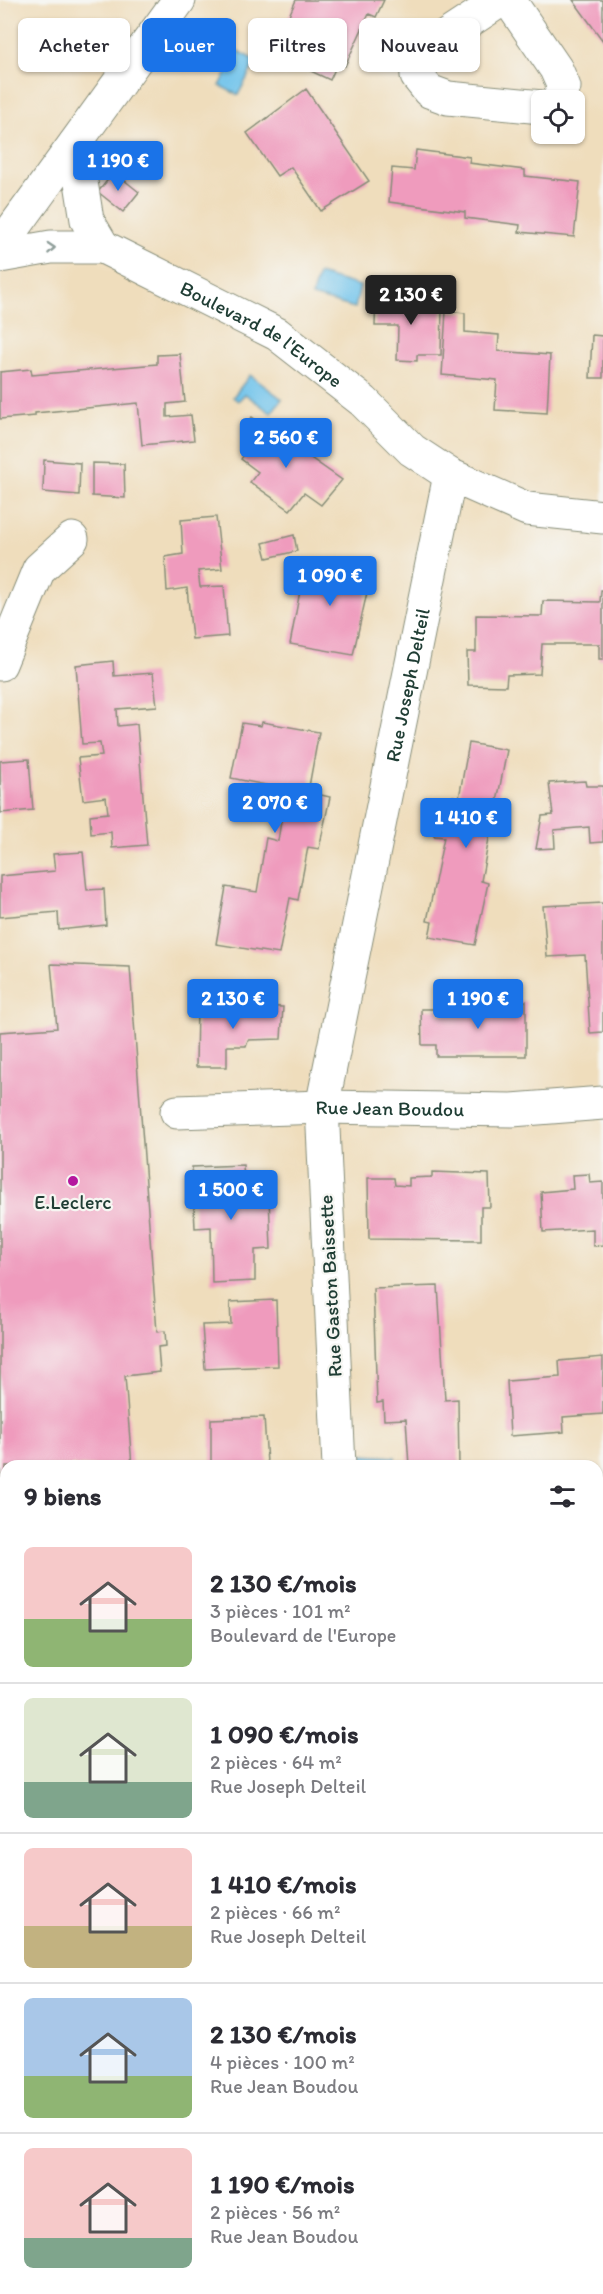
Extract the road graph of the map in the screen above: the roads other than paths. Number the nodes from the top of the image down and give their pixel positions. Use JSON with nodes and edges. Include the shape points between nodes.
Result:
{"nodes":[{"id":1,"x":179,"y":0,"type":"edge"},
{"id":2,"x":501,"y":0,"type":"edge"},
{"id":3,"x":509,"y":0,"type":"edge"},
{"id":4,"x":563,"y":90,"type":"edge"},
{"id":5,"x":531,"y":105,"type":"edge"},
{"id":6,"x":75,"y":144,"type":"junction"},
{"id":7,"x":0,"y":247,"type":"edge"},
{"id":8,"x":104,"y":248,"type":"junction"},
{"id":9,"x":0,"y":256,"type":"edge"},
{"id":10,"x":450,"y":475,"type":"junction"},
{"id":11,"x":603,"y":517,"type":"edge"},
{"id":12,"x":72,"y":539,"type":"dead end"},
{"id":13,"x":0,"y":664,"type":"edge"},
{"id":14,"x":603,"y":1103,"type":"edge"},
{"id":15,"x":322,"y":1107,"type":"junction"},
{"id":16,"x":177,"y":1112,"type":"dead end"},
{"id":17,"x":339,"y":1460,"type":"edge"}],
"edges":[{"from":1,"to":6,"type":"street"},
{"from":2,"to":5,"type":"street","via":[[416,56],[417,76],[429,91],[448,98]]},
{"from":3,"to":4,"type":"street","via":[[556,69]]},
{"from":6,"to":7,"type":"street"},
{"from":6,"to":8,"type":"street","via":[[87,220]]},
{"from":9,"to":8,"type":"street","name":"Boulevard de l'Europe","one_way":true,"via":[[51,247]]},
{"from":8,"to":10,"type":"street","name":"Boulevard de l'Europe","via":[[277,334],[363,401],[412,450]]},
{"from":10,"to":11,"type":"street","name":"Boulevard de l'Europe","via":[[527,509]]},
{"from":10,"to":15,"type":"street","name":"Rue Joseph Delteil"},
{"from":12,"to":13,"type":"street","via":[[39,569]]},
{"from":14,"to":15,"type":"street","name":"Rue Jean Boudou","via":[[512,1110]]},
{"from":15,"to":16,"type":"street","name":"Rue Jean Boudou"},
{"from":15,"to":17,"type":"street","name":"Rue Gaston Baissette"}]}
